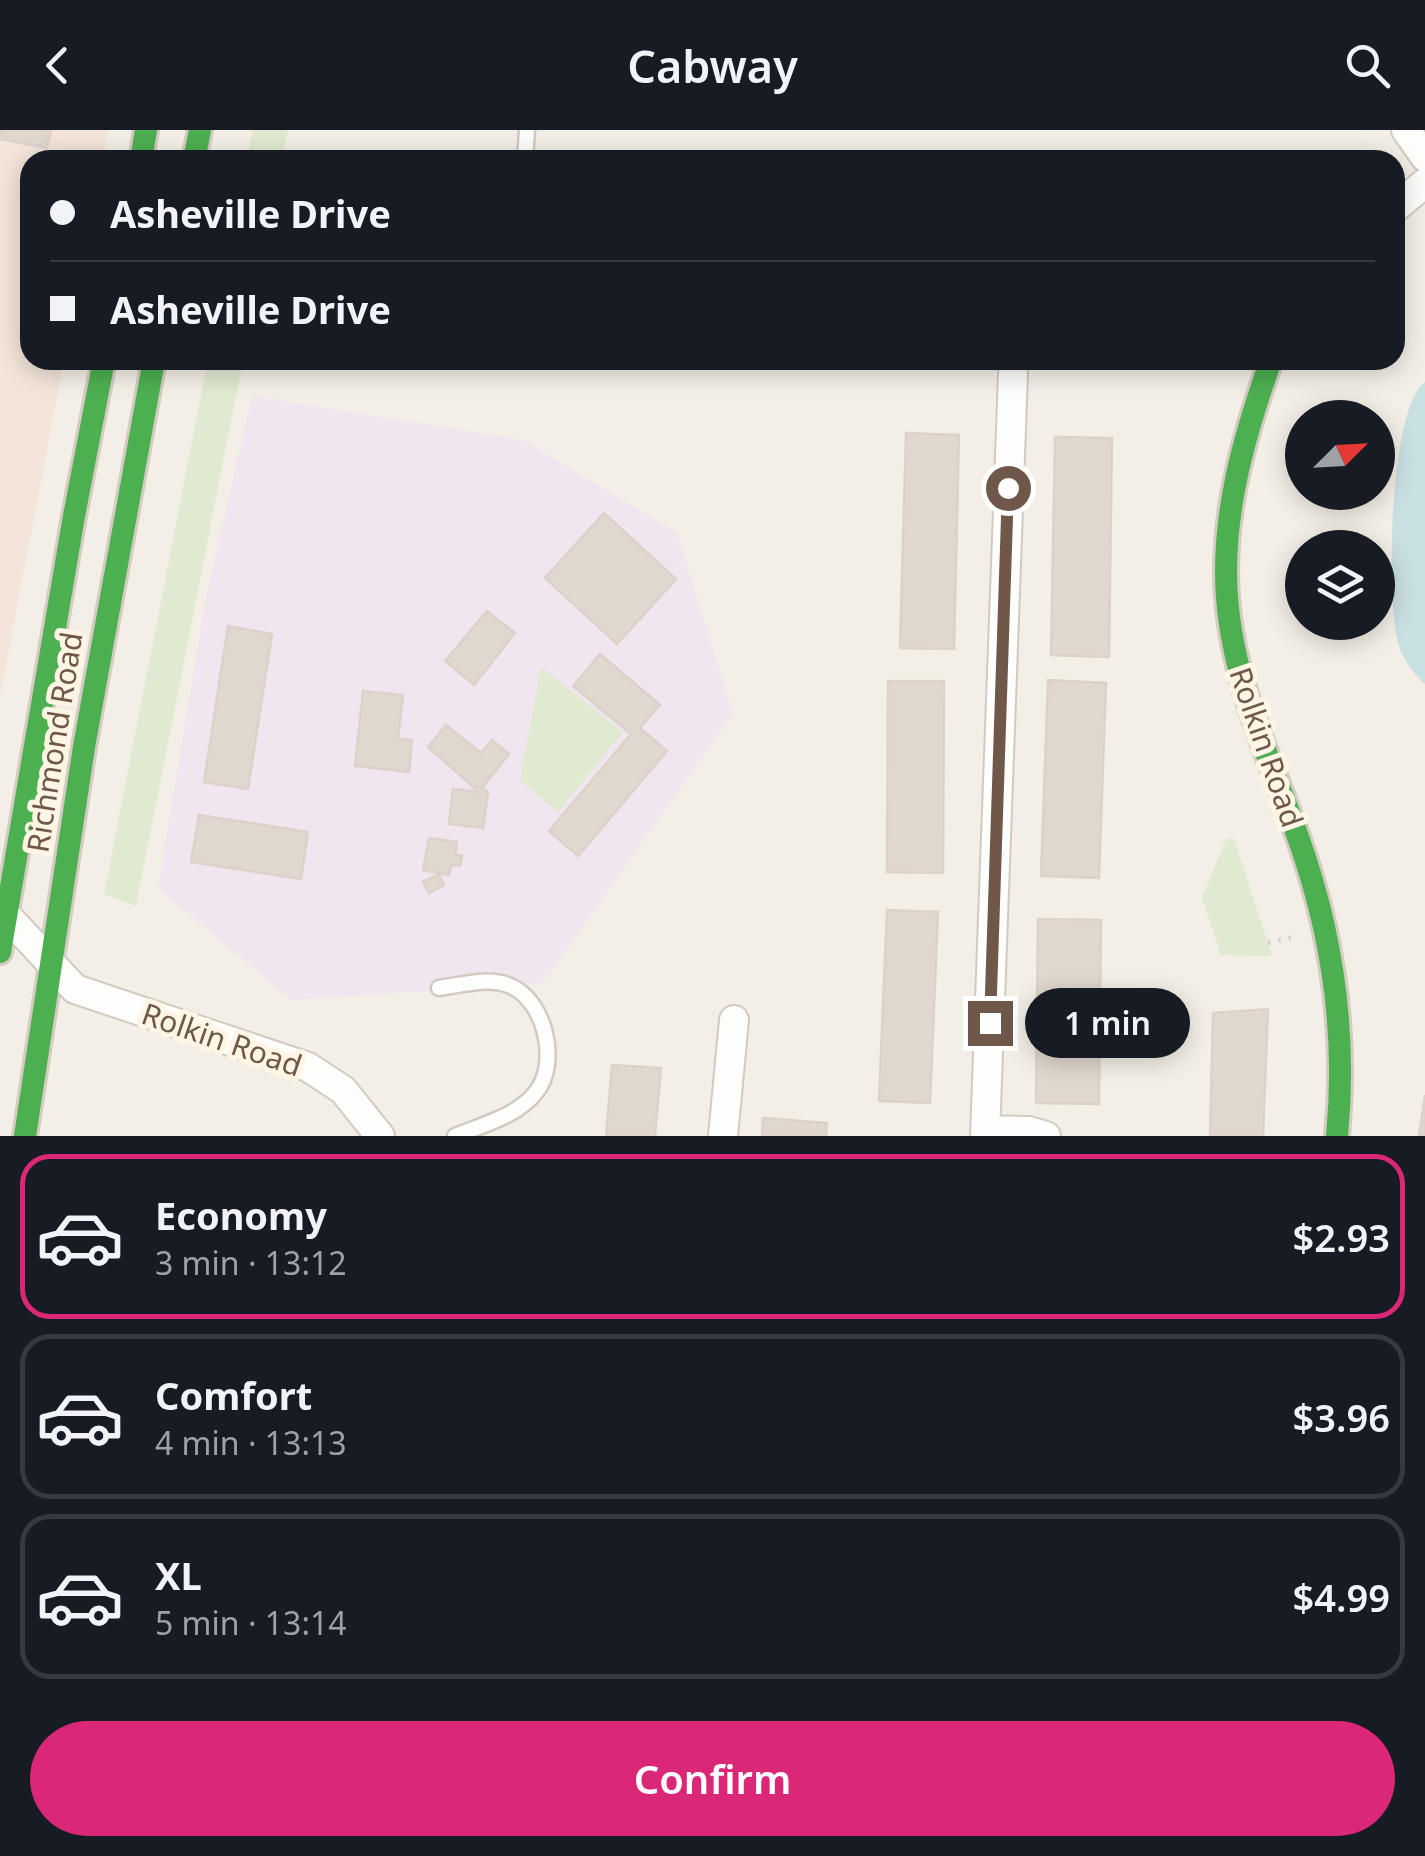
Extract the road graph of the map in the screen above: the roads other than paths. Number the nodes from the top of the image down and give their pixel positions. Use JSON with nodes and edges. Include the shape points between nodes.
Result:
{"nodes":[{"id":1,"x":1406,"y":130,"type":"edge"},
{"id":2,"x":1425,"y":157,"type":"edge"},
{"id":3,"x":1425,"y":183,"type":"edge"},
{"id":4,"x":1405,"y":200,"type":"edge"},
{"id":5,"x":102,"y":370,"type":"edge"},
{"id":6,"x":152,"y":370,"type":"edge"},
{"id":7,"x":1267,"y":370,"type":"edge"},
{"id":8,"x":1012,"y":374,"type":"dead end"},
{"id":9,"x":3,"y":914,"type":"edge"},
{"id":10,"x":0,"y":952,"type":"edge"},
{"id":11,"x":50,"y":964,"type":"junction"},
{"id":12,"x":0,"y":973,"type":"edge"},
{"id":13,"x":439,"y":988,"type":"dead end"},
{"id":14,"x":734,"y":1020,"type":"dead end"},
{"id":15,"x":986,"y":1133,"type":"edge"},
{"id":16,"x":26,"y":1136,"type":"edge"},
{"id":17,"x":380,"y":1136,"type":"edge"},
{"id":18,"x":455,"y":1136,"type":"edge"},
{"id":19,"x":722,"y":1136,"type":"edge"},
{"id":20,"x":1046,"y":1136,"type":"edge"},
{"id":21,"x":1337,"y":1136,"type":"edge"}],
"edges":[{"from":1,"to":2,"type":"street"},
{"from":3,"to":4,"type":"street"},
{"from":5,"to":9,"type":"main road","name":"Richmond Road"},
{"from":6,"to":11,"type":"main road","name":"Richmond Road","via":[[106,608]]},
{"from":7,"to":21,"type":"main road","name":"Rolkin Road","via":[[1231,492],[1227,600],[1250,708],[1310,873],[1335,970],[1343,1042]]},
{"from":8,"to":15,"type":"street"},
{"from":9,"to":10,"type":"main road","name":"Richmond Road"},
{"from":9,"to":11,"type":"street","name":"Rolkin Road"},
{"from":11,"to":12,"type":"street"},
{"from":11,"to":16,"type":"main road","name":"Richmond Road"},
{"from":11,"to":17,"type":"street","name":"Rolkin Road","via":[[75,989],[308,1067],[343,1090]]},
{"from":13,"to":18,"type":"lane","via":[[489,981],[512,986],[536,1011],[548,1046],[548,1070],[522,1106]]},
{"from":14,"to":19,"type":"street"},
{"from":15,"to":20,"type":"street"}]}
